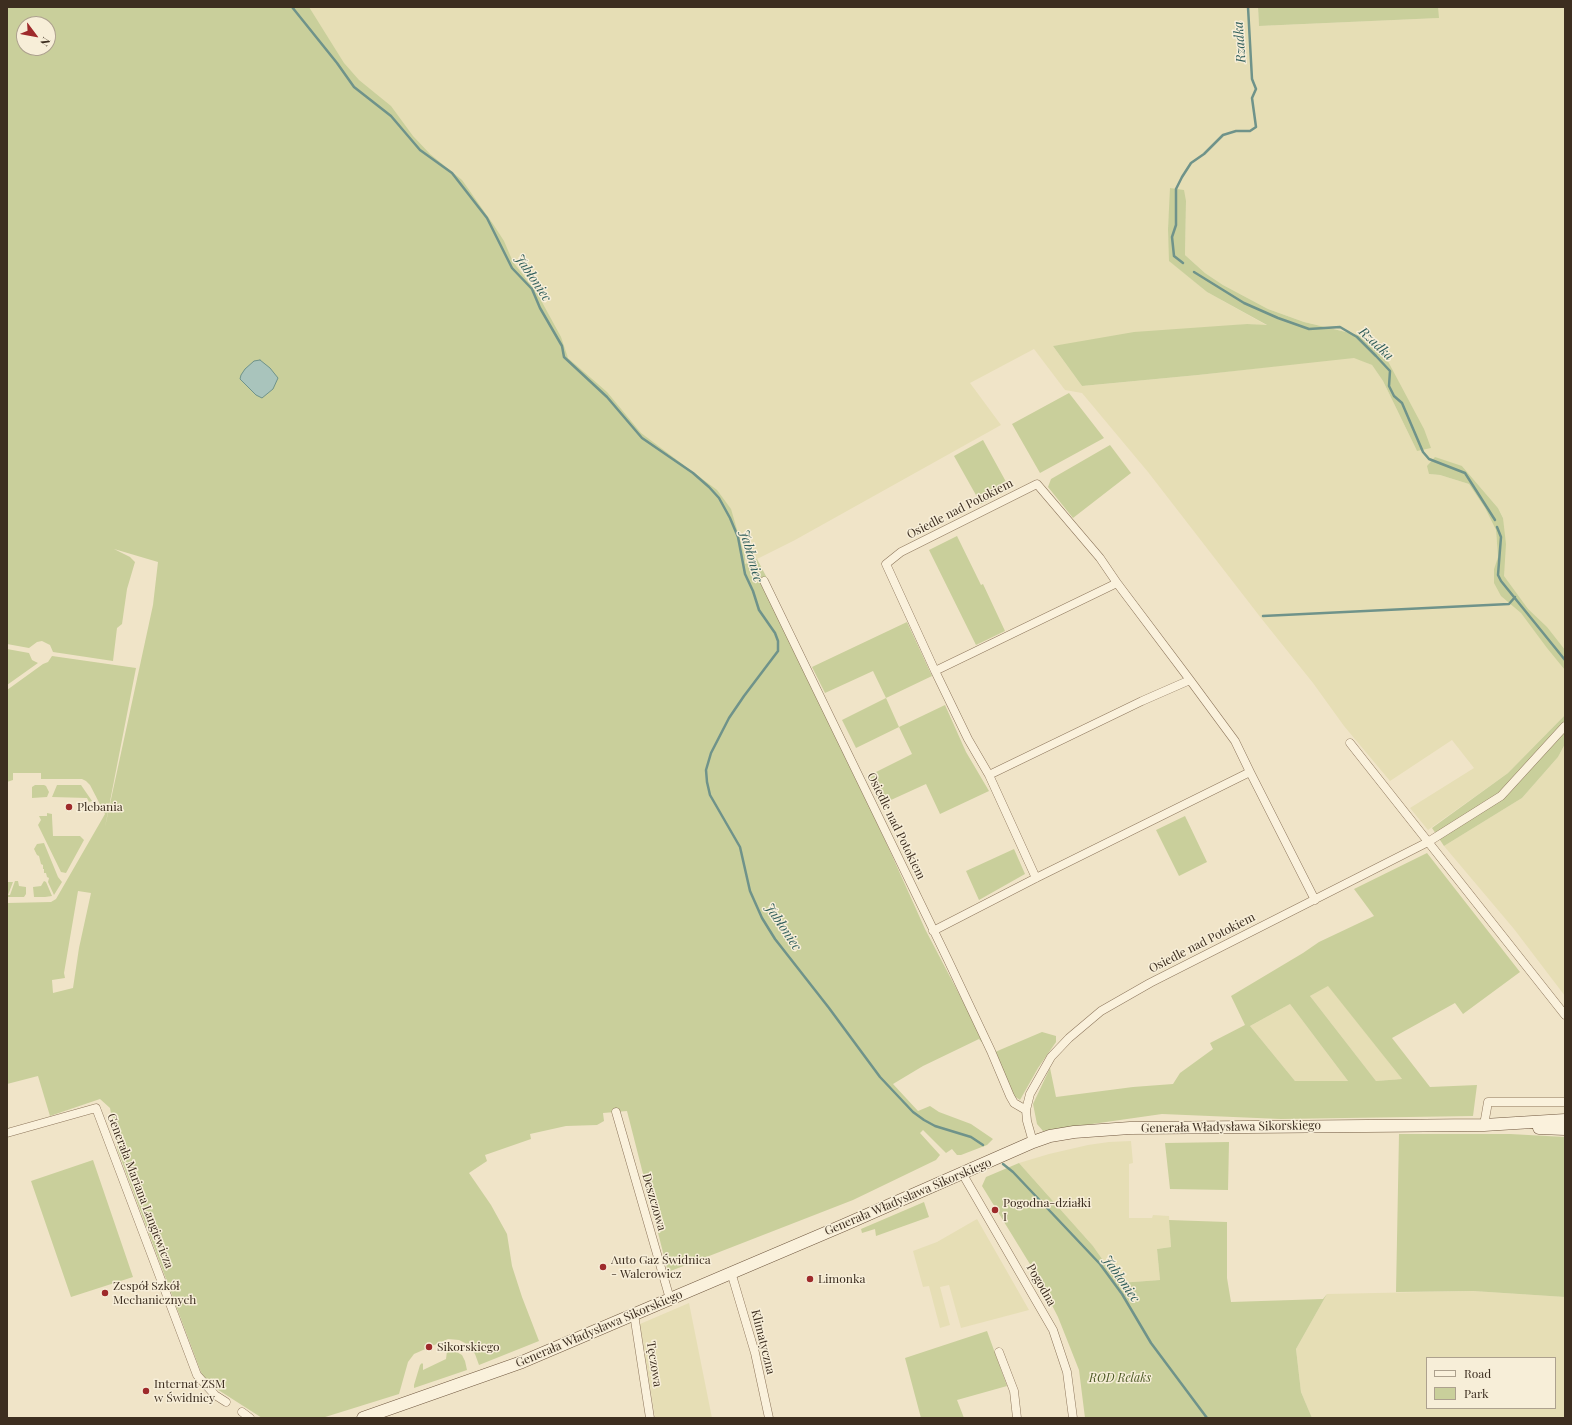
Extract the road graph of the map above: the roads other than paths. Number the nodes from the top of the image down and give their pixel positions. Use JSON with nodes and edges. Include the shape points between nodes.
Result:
{"nodes":[{"id":1,"x":764,"y":581,"type":"dead end"},
{"id":2,"x":1117,"y":583,"type":"junction"},
{"id":3,"x":935,"y":671,"type":"junction"},
{"id":4,"x":1190,"y":680,"type":"junction"},
{"id":5,"x":1565,"y":726,"type":"edge"},
{"id":6,"x":1350,"y":743,"type":"dead end"},
{"id":7,"x":1250,"y":772,"type":"junction"},
{"id":8,"x":989,"y":775,"type":"junction"},
{"id":9,"x":1428,"y":842,"type":"junction"},
{"id":10,"x":1036,"y":878,"type":"junction"},
{"id":11,"x":1315,"y":900,"type":"junction"},
{"id":12,"x":933,"y":931,"type":"junction"},
{"id":13,"x":1565,"y":1015,"type":"edge"},
{"id":14,"x":1565,"y":1102,"type":"edge"},
{"id":15,"x":1026,"y":1110,"type":"junction"},
{"id":16,"x":616,"y":1112,"type":"dead end"},
{"id":17,"x":1565,"y":1120,"type":"edge"},
{"id":18,"x":1484,"y":1124,"type":"junction"},
{"id":19,"x":1565,"y":1129,"type":"edge"},
{"id":20,"x":7,"y":1133,"type":"edge"},
{"id":21,"x":1033,"y":1142,"type":"junction"},
{"id":22,"x":962,"y":1173,"type":"junction"},
{"id":23,"x":731,"y":1272,"type":"junction"},
{"id":24,"x":670,"y":1299,"type":"junction"},
{"id":25,"x":635,"y":1317,"type":"junction"},
{"id":26,"x":999,"y":1352,"type":"dead end"},
{"id":27,"x":226,"y":1402,"type":"dead end"},
{"id":28,"x":242,"y":1412,"type":"dead end"},
{"id":29,"x":387,"y":1414,"type":"edge"},
{"id":30,"x":250,"y":1418,"type":"edge"},
{"id":31,"x":363,"y":1418,"type":"edge"},
{"id":32,"x":650,"y":1418,"type":"edge"},
{"id":33,"x":769,"y":1418,"type":"edge"},
{"id":34,"x":1017,"y":1418,"type":"edge"},
{"id":35,"x":1073,"y":1418,"type":"edge"}],
"edges":[{"from":1,"to":12,"type":"street","name":"Osiedle nad Potokiem"},
{"from":2,"to":3,"type":"street"},
{"from":2,"to":3,"type":"street","name":"Osiedle nad Potokiem","via":[[1100,558],[1037,484],[901,552],[886,564]]},
{"from":2,"to":4,"type":"street","name":"Osiedle nad Potokiem"},
{"from":3,"to":8,"type":"street","name":"Osiedle nad Potokiem","via":[[968,739]]},
{"from":4,"to":7,"type":"street","name":"Osiedle nad Potokiem","via":[[1235,741]]},
{"from":4,"to":8,"type":"street"},
{"from":5,"to":9,"type":"street","name":"Osiedle nad Potokiem","via":[[1501,796]]},
{"from":6,"to":9,"type":"street"},
{"from":7,"to":10,"type":"street"},
{"from":7,"to":11,"type":"street","name":"Osiedle nad Potokiem"},
{"from":8,"to":10,"type":"street","name":"Osiedle nad Potokiem"},
{"from":9,"to":11,"type":"street","name":"Osiedle nad Potokiem"},
{"from":9,"to":13,"type":"street"},
{"from":10,"to":12,"type":"street"},
{"from":11,"to":15,"type":"street","name":"Osiedle nad Potokiem","via":[[1150,983],[1101,1011],[1051,1057],[1030,1094]]},
{"from":12,"to":15,"type":"street","name":"Osiedle nad Potokiem","via":[[1010,1096],[1014,1103]]},
{"from":14,"to":18,"type":"street","via":[[1488,1102]]},
{"from":15,"to":21,"type":"street"},
{"from":16,"to":24,"type":"street","name":"Deszczowa"},
{"from":17,"to":18,"type":"street","name":"Generała Władysława Sikorskiego"},
{"from":18,"to":19,"type":"street","name":"Generała Władysława Sikorskiego"},
{"from":18,"to":21,"type":"street","name":"Generała Władysława Sikorskiego","via":[[1130,1128],[1074,1132]]},
{"from":20,"to":27,"type":"street","name":"Generała Mariana Langiewicza","via":[[96,1108],[197,1375],[215,1395]]},
{"from":21,"to":22,"type":"street","name":"Generała Władysława Sikorskiego"},
{"from":22,"to":23,"type":"street","name":"Generała Władysława Sikorskiego"},
{"from":22,"to":35,"type":"street","name":"Pogodna","via":[[1053,1330],[1066,1372]]},
{"from":23,"to":24,"type":"street","name":"Generała Władysława Sikorskiego"},
{"from":23,"to":33,"type":"street","name":"Klimatyczna"},
{"from":24,"to":25,"type":"street","name":"Generała Władysława Sikorskiego"},
{"from":25,"to":29,"type":"street","name":"Generała Władysława Sikorskiego"},
{"from":25,"to":32,"type":"street","name":"Tęczowa"},
{"from":26,"to":34,"type":"street","via":[[1014,1391]]},
{"from":28,"to":30,"type":"street"},
{"from":29,"to":31,"type":"street","name":"Generała Władysława Sikorskiego"}]}
